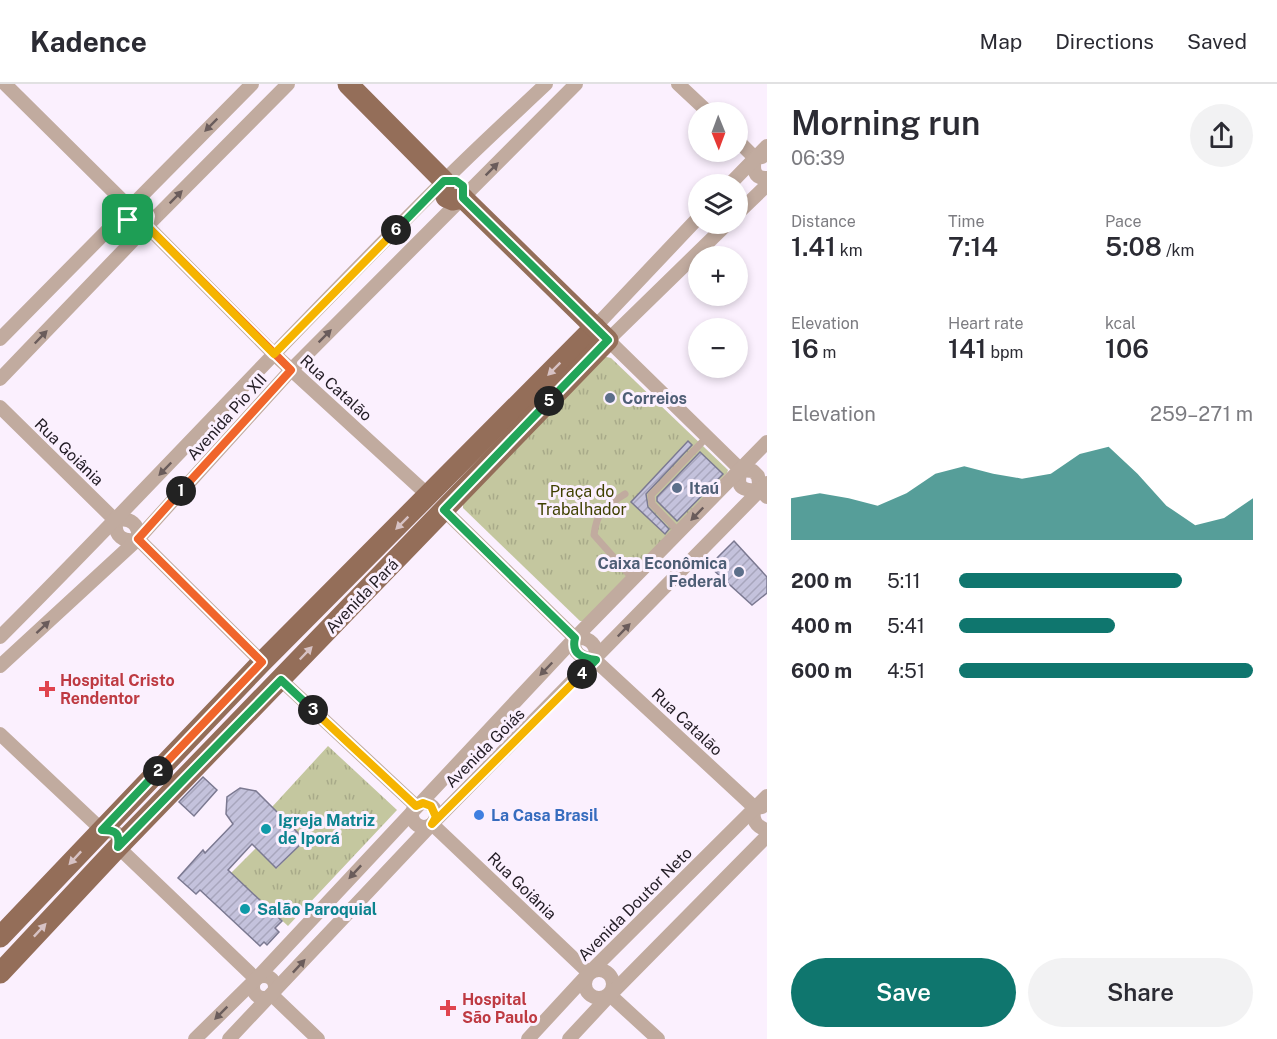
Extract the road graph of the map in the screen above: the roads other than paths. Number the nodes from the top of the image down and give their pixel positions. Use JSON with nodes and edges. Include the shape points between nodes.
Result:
{"nodes":[{"id":1,"x":5,"y":84,"type":"edge"},
{"id":2,"x":252,"y":84,"type":"edge"},
{"id":3,"x":288,"y":84,"type":"edge"},
{"id":4,"x":348,"y":84,"type":"edge"},
{"id":5,"x":546,"y":84,"type":"edge"},
{"id":6,"x":576,"y":84,"type":"edge"},
{"id":7,"x":678,"y":84,"type":"edge"},
{"id":8,"x":697,"y":102,"type":"edge"},
{"id":9,"x":767,"y":147,"type":"edge"},
{"id":10,"x":748,"y":148,"type":"edge"},
{"id":11,"x":761,"y":158,"type":"edge"},
{"id":12,"x":742,"y":174,"type":"edge"},
{"id":13,"x":767,"y":178,"type":"edge"},
{"id":14,"x":444,"y":181,"type":"junction"},
{"id":15,"x":767,"y":185,"type":"edge"},
{"id":16,"x":463,"y":198,"type":"junction"},
{"id":17,"x":748,"y":203,"type":"edge"},
{"id":18,"x":129,"y":207,"type":"junction"},
{"id":19,"x":147,"y":226,"type":"junction"},
{"id":20,"x":688,"y":230,"type":"edge"},
{"id":21,"x":716,"y":234,"type":"edge"},
{"id":22,"x":601,"y":334,"type":"junction"},
{"id":23,"x":0,"y":339,"type":"edge"},
{"id":24,"x":274,"y":354,"type":"junction"},
{"id":25,"x":291,"y":370,"type":"junction"},
{"id":26,"x":0,"y":379,"type":"edge"},
{"id":27,"x":0,"y":407,"type":"edge"},
{"id":28,"x":707,"y":437,"type":"junction"},
{"id":29,"x":767,"y":442,"type":"edge"},
{"id":30,"x":741,"y":470,"type":"junction"},
{"id":31,"x":765,"y":490,"type":"edge"},
{"id":32,"x":625,"y":494,"type":"dead end"},
{"id":33,"x":429,"y":496,"type":"junction"},
{"id":34,"x":444,"y":510,"type":"junction"},
{"id":35,"x":116,"y":521,"type":"junction"},
{"id":36,"x":679,"y":532,"type":"junction"},
{"id":37,"x":138,"y":539,"type":"junction"},
{"id":38,"x":633,"y":579,"type":"junction"},
{"id":39,"x":0,"y":637,"type":"edge"},
{"id":40,"x":575,"y":638,"type":"junction"},
{"id":41,"x":596,"y":660,"type":"junction"},
{"id":42,"x":262,"y":662,"type":"junction"},
{"id":43,"x":0,"y":666,"type":"edge"},
{"id":44,"x":281,"y":680,"type":"junction"},
{"id":45,"x":0,"y":734,"type":"edge"},
{"id":46,"x":767,"y":796,"type":"edge"},
{"id":47,"x":416,"y":806,"type":"junction"},
{"id":48,"x":761,"y":808,"type":"edge"},
{"id":49,"x":432,"y":824,"type":"junction"},
{"id":50,"x":102,"y":830,"type":"junction"},
{"id":51,"x":767,"y":830,"type":"edge"},
{"id":52,"x":767,"y":836,"type":"edge"},
{"id":53,"x":118,"y":847,"type":"junction"},
{"id":54,"x":0,"y":937,"type":"edge"},
{"id":55,"x":0,"y":973,"type":"edge"},
{"id":56,"x":589,"y":973,"type":"junction"},
{"id":57,"x":256,"y":979,"type":"junction"},
{"id":58,"x":272,"y":995,"type":"junction"},
{"id":59,"x":610,"y":995,"type":"junction"},
{"id":60,"x":195,"y":1039,"type":"edge"},
{"id":61,"x":230,"y":1039,"type":"edge"},
{"id":62,"x":318,"y":1039,"type":"edge"},
{"id":63,"x":528,"y":1039,"type":"edge"},
{"id":64,"x":569,"y":1039,"type":"edge"},
{"id":65,"x":658,"y":1039,"type":"edge"}],
"edges":[{"from":1,"to":18,"type":"street","name":"Rua Catalão"},
{"from":2,"to":18,"type":"street","one_way":true},
{"from":19,"to":3,"type":"street","one_way":true},
{"from":4,"to":14,"type":"main road"},
{"from":5,"to":14,"type":"street","name":"Avenida Pio XII"},
{"from":16,"to":6,"type":"street","name":"Avenida Pio XII","one_way":true},
{"from":7,"to":8,"type":"street"},
{"from":9,"to":11,"type":"street"},
{"from":10,"to":11,"type":"street"},
{"from":11,"to":12,"type":"street"},
{"from":11,"to":13,"type":"street","via":[[753,168],[756,175]]},
{"from":14,"to":16,"type":"main road","via":[[446,197]]},
{"from":14,"to":24,"type":"street","name":"Avenida Pio XII"},
{"from":15,"to":17,"type":"street"},
{"from":16,"to":22,"type":"main road"},
{"from":25,"to":16,"type":"street","name":"Avenida Pio XII","one_way":true},
{"from":18,"to":19,"type":"street","name":"Rua Catalão","via":[[127,216],[131,224]]},
{"from":18,"to":23,"type":"street"},
{"from":19,"to":24,"type":"street","name":"Rua Catalão"},
{"from":26,"to":19,"type":"street","one_way":true},
{"from":20,"to":22,"type":"street","name":"Avenida Pará"},
{"from":21,"to":22,"type":"street","name":"Avenida Pará"},
{"from":22,"to":28,"type":"street"},
{"from":22,"to":33,"type":"main road","name":"Avenida Pará","one_way":true},
{"from":22,"to":34,"type":"main road","name":"Avenida Pará"},
{"from":24,"to":25,"type":"street","name":"Rua Catalão"},
{"from":24,"to":35,"type":"street","name":"Avenida Pio XII","one_way":true},
{"from":25,"to":33,"type":"street","name":"Rua Catalão"},
{"from":25,"to":37,"type":"street","name":"Avenida Pio XII"},
{"from":27,"to":35,"type":"street","name":"Rua Goiânia"},
{"from":28,"to":30,"type":"street"},
{"from":28,"to":36,"type":"lane","via":[[651,495],[652,504]]},
{"from":29,"to":30,"type":"street"},
{"from":30,"to":31,"type":"street","via":[[741,488],[747,492]]},
{"from":30,"to":36,"type":"street","one_way":true},
{"from":41,"to":31,"type":"street","name":"Avenida Goiás","one_way":true},
{"from":32,"to":38,"type":"lane","via":[[604,507],[596,519],[594,535]]},
{"from":33,"to":34,"type":"street","name":"Rua Catalão","via":[[425,505],[429,511],[438,514]]},
{"from":33,"to":42,"type":"main road","name":"Avenida Pará","one_way":true},
{"from":34,"to":40,"type":"street","name":"Rua Catalão"},
{"from":44,"to":34,"type":"main road","name":"Avenida Pará","one_way":true},
{"from":35,"to":37,"type":"street","name":"Rua Goiânia","via":[[115,528],[123,540]]},
{"from":35,"to":39,"type":"street","name":"Avenida Pio XII"},
{"from":36,"to":38,"type":"street"},
{"from":37,"to":42,"type":"street","name":"Rua Goiânia"},
{"from":43,"to":37,"type":"street","name":"Avenida Pio XII","one_way":true},
{"from":38,"to":40,"type":"street"},
{"from":40,"to":41,"type":"street","name":"Rua Catalão","via":[[592,643],[597,651]]},
{"from":40,"to":47,"type":"street","one_way":true},
{"from":41,"to":48,"type":"street","name":"Rua Catalão"},
{"from":41,"to":49,"type":"street","name":"Avenida Goiás"},
{"from":42,"to":44,"type":"street","name":"Rua Goiânia","via":[[262,675],[267,680]]},
{"from":42,"to":50,"type":"main road","name":"Avenida Pará"},
{"from":44,"to":47,"type":"street","name":"Rua Goiânia"},
{"from":44,"to":53,"type":"main road","name":"Avenida Pará"},
{"from":45,"to":50,"type":"street"},
{"from":46,"to":48,"type":"street","name":"Avenida Doutor Neto"},
{"from":47,"to":49,"type":"street","name":"Rua Goiânia","via":[[412,813],[415,824]]},
{"from":47,"to":57,"type":"street","one_way":true},
{"from":48,"to":51,"type":"street","name":"Rua Catalão","via":[[754,813],[755,822]]},
{"from":48,"to":56,"type":"street","name":"Avenida Doutor Neto"},
{"from":49,"to":56,"type":"street","name":"Rua Goiânia"},
{"from":58,"to":49,"type":"street","name":"Avenida Goiás","one_way":true},
{"from":50,"to":53,"type":"street","via":[[103,846]]},
{"from":50,"to":54,"type":"main road","name":"Avenida Pará","one_way":true},
{"from":52,"to":59,"type":"street"},
{"from":55,"to":53,"type":"main road","name":"Avenida Pará","one_way":true},
{"from":53,"to":57,"type":"street"},
{"from":56,"to":59,"type":"street","via":[[585,982],[588,992],[596,998]]},
{"from":56,"to":63,"type":"street","name":"Avenida Doutor Neto"},
{"from":57,"to":58,"type":"street","via":[[252,988],[256,995]]},
{"from":57,"to":60,"type":"street","one_way":true},
{"from":58,"to":61,"type":"street","name":"Avenida Goiás"},
{"from":58,"to":62,"type":"street"},
{"from":59,"to":64,"type":"street"},
{"from":59,"to":65,"type":"street"}]}
